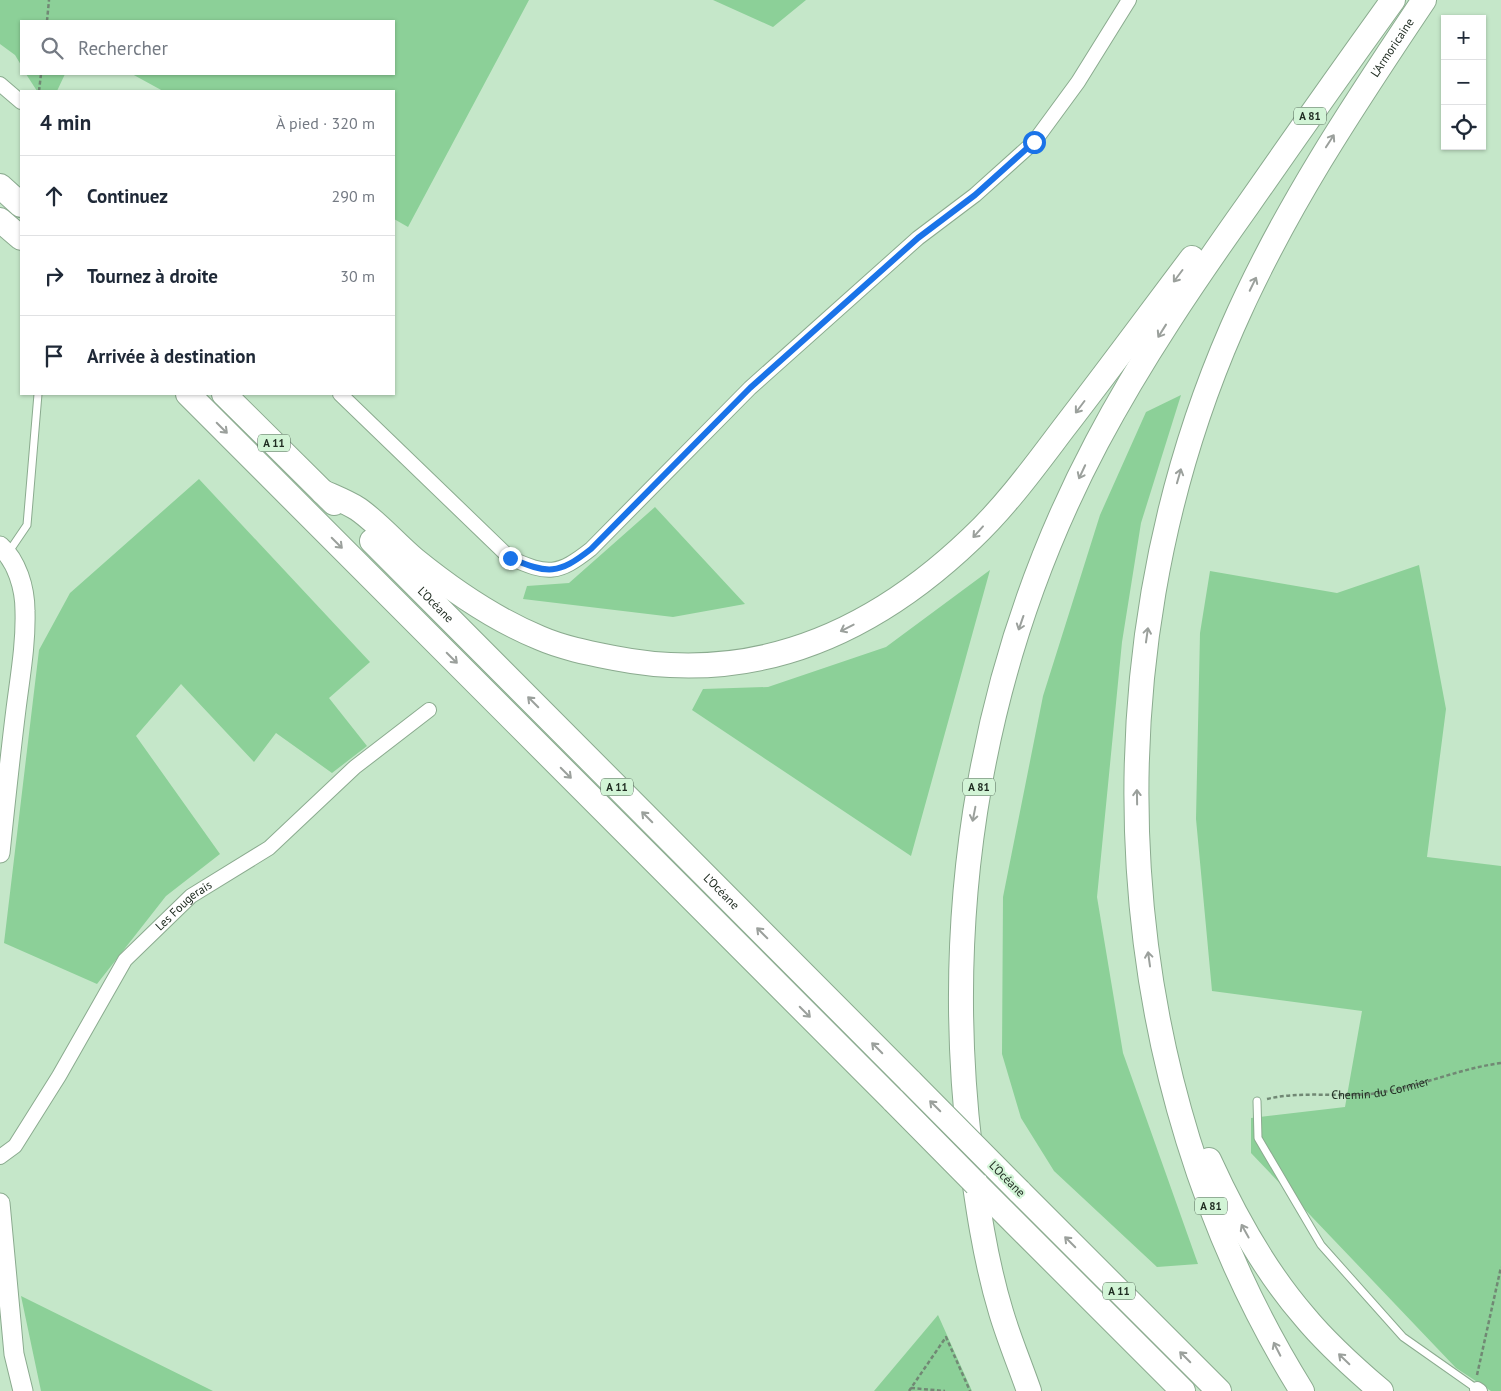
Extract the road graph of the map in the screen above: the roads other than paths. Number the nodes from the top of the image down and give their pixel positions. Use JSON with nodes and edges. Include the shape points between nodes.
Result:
{"nodes":[{"id":1,"x":1130,"y":0,"type":"edge"},
{"id":2,"x":1388,"y":0,"type":"edge"},
{"id":3,"x":1393,"y":0,"type":"edge"},
{"id":4,"x":1424,"y":0,"type":"edge"},
{"id":5,"x":0,"y":84,"type":"edge"},
{"id":6,"x":20,"y":101,"type":"edge"},
{"id":7,"x":0,"y":186,"type":"edge"},
{"id":8,"x":20,"y":204,"type":"edge"},
{"id":9,"x":0,"y":220,"type":"edge"},
{"id":10,"x":20,"y":237,"type":"edge"},
{"id":11,"x":38,"y":395,"type":"edge"},
{"id":12,"x":189,"y":395,"type":"edge"},
{"id":13,"x":225,"y":395,"type":"edge"},
{"id":14,"x":341,"y":395,"type":"edge"},
{"id":15,"x":323,"y":492,"type":"junction"},
{"id":16,"x":4,"y":549,"type":"edge"},
{"id":17,"x":429,"y":710,"type":"dead end"},
{"id":18,"x":0,"y":853,"type":"edge"},
{"id":19,"x":1157,"y":1007,"type":"junction"},
{"id":20,"x":1257,"y":1101,"type":"road end"},
{"id":21,"x":0,"y":1157,"type":"edge"},
{"id":22,"x":0,"y":1204,"type":"edge"},
{"id":23,"x":1110,"y":1318,"type":"junction"},
{"id":24,"x":1478,"y":1390,"type":"edge"},
{"id":25,"x":23,"y":1391,"type":"edge"},
{"id":26,"x":1029,"y":1391,"type":"edge"},
{"id":27,"x":1163,"y":1391,"type":"edge"},
{"id":28,"x":1183,"y":1391,"type":"edge"},
{"id":29,"x":1219,"y":1391,"type":"edge"},
{"id":30,"x":1302,"y":1391,"type":"edge"},
{"id":31,"x":1380,"y":1391,"type":"edge"}],
"edges":[{"from":1,"to":14,"type":"street","via":[[1078,82],[1034,142],[975,195],[918,238],[750,388],[591,549],[573,563],[553,571],[530,567],[510,558]]},
{"from":2,"to":15,"type":"highway","one_way":true,"via":[[1338,61],[1037,464],[980,530],[922,582],[874,614],[833,635],[783,654],[692,668],[644,664],[592,654],[542,639],[511,625],[417,561],[358,509]]},
{"from":3,"to":26,"type":"highway","number":"A 81","one_way":true,"via":[[1195,280],[1134,376],[1096,444],[1056,528],[1009,656],[969,840],[962,916],[960,1015],[964,1100],[977,1207],[1001,1310]]},
{"from":19,"to":4,"type":"highway","name":"L'Armoricaine","number":"A 81","one_way":true,"via":[[1140,880],[1137,756],[1144,654],[1167,524],[1195,423],[1232,328],[1276,234],[1310,172]]},
{"from":5,"to":6,"type":"street"},
{"from":7,"to":8,"type":"highway"},
{"from":9,"to":10,"type":"highway"},
{"from":11,"to":16,"type":"lane","via":[[27,525]]},
{"from":12,"to":23,"type":"highway","name":"L’Océane","number":"A 11","one_way":true,"bridge":true},
{"from":13,"to":15,"type":"highway","name":"L’Océane","number":"A 11"},
{"from":29,"to":15,"type":"highway","name":"L’Océane","number":"A 11","one_way":true,"bridge":true},
{"from":16,"to":18,"type":"street","via":[[21,582],[25,610]]},
{"from":17,"to":21,"type":"street","name":"Les Fougerais","via":[[355,767],[269,848],[191,896],[125,960],[15,1146]]},
{"from":30,"to":19,"type":"highway","number":"A 81","one_way":true,"via":[[1244,1285],[1196,1167],[1176,1102]]},
{"from":31,"to":19,"type":"highway","one_way":true,"via":[[1304,1317],[1248,1237],[1209,1160],[1189,1100],[1176,1043]]},
{"from":20,"to":24,"type":"lane","via":[[1258,1138],[1321,1245],[1404,1337]]},
{"from":22,"to":25,"type":"street","via":[[14,1354]]},
{"from":23,"to":27,"type":"highway","via":[[1127,1353]]},
{"from":23,"to":28,"type":"highway","name":"L’Océane","number":"A 11"}]}
